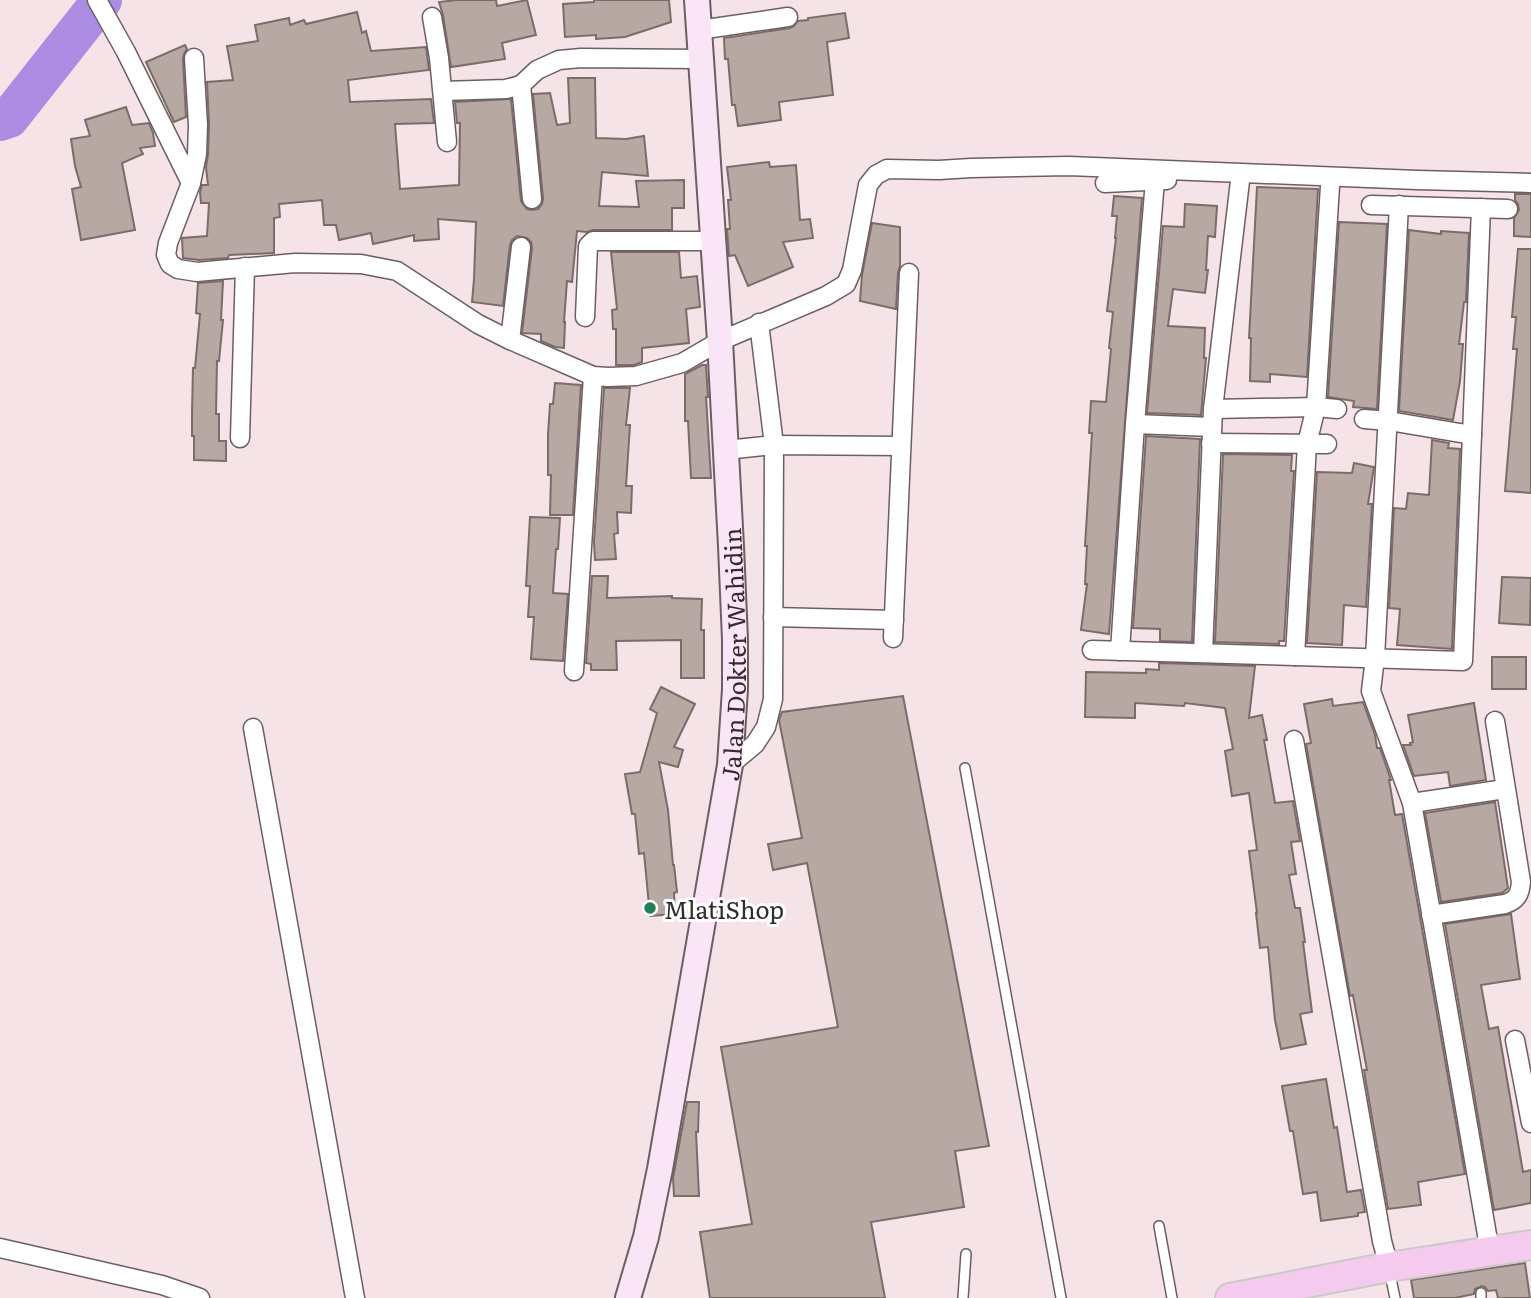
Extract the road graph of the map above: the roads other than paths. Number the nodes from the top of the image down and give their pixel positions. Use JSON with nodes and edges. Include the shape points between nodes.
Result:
{"nodes":[{"id":1,"x":97,"y":0,"type":"edge"},
{"id":2,"x":697,"y":0,"type":"edge"},
{"id":3,"x":432,"y":17,"type":"dead end"},
{"id":4,"x":788,"y":17,"type":"dead end"},
{"id":5,"x":698,"y":30,"type":"junction"},
{"id":6,"x":194,"y":58,"type":"dead end"},
{"id":7,"x":700,"y":59,"type":"junction"},
{"id":8,"x":521,"y":85,"type":"junction"},
{"id":9,"x":443,"y":91,"type":"junction"},
{"id":10,"x":447,"y":142,"type":"dead end"},
{"id":11,"x":1155,"y":180,"type":"junction"},
{"id":12,"x":1240,"y":181,"type":"junction"},
{"id":13,"x":191,"y":183,"type":"junction"},
{"id":14,"x":1105,"y":183,"type":"dead end"},
{"id":15,"x":1531,"y":183,"type":"edge"},
{"id":16,"x":532,"y":198,"type":"dead end"},
{"id":17,"x":1371,"y":205,"type":"dead end"},
{"id":18,"x":1399,"y":205,"type":"junction"},
{"id":19,"x":1481,"y":208,"type":"junction"},
{"id":20,"x":1508,"y":209,"type":"dead end"},
{"id":21,"x":713,"y":241,"type":"junction"},
{"id":22,"x":521,"y":247,"type":"dead end"},
{"id":23,"x":245,"y":267,"type":"junction"},
{"id":24,"x":909,"y":273,"type":"dead end"},
{"id":25,"x":586,"y":317,"type":"dead end"},
{"id":26,"x":759,"y":324,"type":"junction"},
{"id":27,"x":510,"y":340,"type":"junction"},
{"id":28,"x":720,"y":341,"type":"junction"},
{"id":29,"x":593,"y":376,"type":"junction"},
{"id":30,"x":1316,"y":407,"type":"junction"},
{"id":31,"x":1337,"y":410,"type":"dead end"},
{"id":32,"x":1364,"y":419,"type":"dead end"},
{"id":33,"x":1389,"y":421,"type":"junction"},
{"id":34,"x":1135,"y":424,"type":"junction"},
{"id":35,"x":1212,"y":426,"type":"junction"},
{"id":36,"x":1472,"y":435,"type":"junction"},
{"id":37,"x":240,"y":438,"type":"dead end"},
{"id":38,"x":1307,"y":444,"type":"junction"},
{"id":39,"x":1327,"y":444,"type":"dead end"},
{"id":40,"x":774,"y":445,"type":"junction"},
{"id":41,"x":901,"y":446,"type":"junction"},
{"id":42,"x":726,"y":450,"type":"junction"},
{"id":43,"x":773,"y":617,"type":"junction"},
{"id":44,"x":1092,"y":650,"type":"dead end"},
{"id":45,"x":1120,"y":651,"type":"junction"},
{"id":46,"x":1203,"y":653,"type":"junction"},
{"id":47,"x":1295,"y":656,"type":"junction"},
{"id":48,"x":1375,"y":659,"type":"junction"},
{"id":49,"x":574,"y":671,"type":"dead end"},
{"id":50,"x":1494,"y":722,"type":"dead end"},
{"id":51,"x":253,"y":728,"type":"dead end"},
{"id":52,"x":1294,"y":740,"type":"dead end"},
{"id":53,"x":730,"y":765,"type":"junction"},
{"id":54,"x":965,"y":768,"type":"dead end"},
{"id":55,"x":1505,"y":789,"type":"junction"},
{"id":56,"x":1412,"y":803,"type":"junction"},
{"id":57,"x":1431,"y":915,"type":"junction"},
{"id":58,"x":1515,"y":1040,"type":"dead end"},
{"id":59,"x":1531,"y":1123,"type":"edge"},
{"id":60,"x":1159,"y":1226,"type":"dead end"},
{"id":61,"x":1531,"y":1245,"type":"edge"},
{"id":62,"x":0,"y":1248,"type":"edge"},
{"id":63,"x":966,"y":1254,"type":"dead end"},
{"id":64,"x":1480,"y":1256,"type":"junction"},
{"id":65,"x":1389,"y":1267,"type":"junction"},
{"id":66,"x":200,"y":1298,"type":"edge"},
{"id":67,"x":355,"y":1298,"type":"edge"},
{"id":68,"x":628,"y":1298,"type":"edge"},
{"id":69,"x":963,"y":1298,"type":"edge"},
{"id":70,"x":1060,"y":1298,"type":"edge"},
{"id":71,"x":1172,"y":1298,"type":"edge"},
{"id":72,"x":1230,"y":1298,"type":"edge"},
{"id":73,"x":1395,"y":1298,"type":"edge"}],
"edges":[{"from":1,"to":13,"type":"street"},
{"from":2,"to":5,"type":"main road","name":"Jalan Dokter Wahidin"},
{"from":3,"to":9,"type":"street"},
{"from":4,"to":5,"type":"street"},
{"from":5,"to":7,"type":"main road","name":"Jalan Dokter Wahidin"},
{"from":6,"to":13,"type":"street","via":[[198,125]]},
{"from":7,"to":8,"type":"street","via":[[559,60]]},
{"from":7,"to":21,"type":"main road","name":"Jalan Dokter Wahidin"},
{"from":8,"to":9,"type":"street"},
{"from":8,"to":16,"type":"street"},
{"from":9,"to":10,"type":"street"},
{"from":11,"to":12,"type":"street"},
{"from":11,"to":14,"type":"street"},
{"from":11,"to":34,"type":"street"},
{"from":12,"to":30,"type":"street","via":[[1335,185]]},
{"from":12,"to":35,"type":"street"},
{"from":13,"to":23,"type":"street","via":[[168,243],[170,264],[197,272]]},
{"from":15,"to":26,"type":"street","via":[[1069,166],[887,169],[868,185],[846,284]]},
{"from":17,"to":18,"type":"street"},
{"from":18,"to":19,"type":"street"},
{"from":18,"to":33,"type":"street"},
{"from":19,"to":20,"type":"street"},
{"from":19,"to":36,"type":"street"},
{"from":21,"to":25,"type":"street","via":[[593,241],[588,246]]},
{"from":21,"to":28,"type":"main road","name":"Jalan Dokter Wahidin"},
{"from":22,"to":27,"type":"street"},
{"from":23,"to":27,"type":"street","via":[[361,264],[397,271]]},
{"from":23,"to":37,"type":"street"},
{"from":24,"to":41,"type":"street"},
{"from":26,"to":28,"type":"street"},
{"from":26,"to":40,"type":"street"},
{"from":27,"to":29,"type":"street"},
{"from":28,"to":29,"type":"street","via":[[682,363],[636,376]]},
{"from":28,"to":42,"type":"main road","name":"Jalan Dokter Wahidin"},
{"from":29,"to":49,"type":"street"},
{"from":30,"to":31,"type":"street"},
{"from":30,"to":35,"type":"street"},
{"from":30,"to":38,"type":"street"},
{"from":32,"to":33,"type":"street"},
{"from":33,"to":36,"type":"street"},
{"from":33,"to":48,"type":"street"},
{"from":34,"to":35,"type":"street"},
{"from":34,"to":45,"type":"street"},
{"from":35,"to":38,"type":"street"},
{"from":35,"to":46,"type":"street"},
{"from":36,"to":48,"type":"street","via":[[1462,661]]},
{"from":38,"to":39,"type":"street"},
{"from":38,"to":47,"type":"street"},
{"from":40,"to":41,"type":"street"},
{"from":40,"to":42,"type":"street"},
{"from":40,"to":43,"type":"street"},
{"from":41,"to":43,"type":"street","via":[[893,629]]},
{"from":42,"to":53,"type":"main road","name":"Jalan Dokter Wahidin","via":[[735,639]]},
{"from":43,"to":53,"type":"street","via":[[773,699],[766,727],[755,744]]},
{"from":44,"to":45,"type":"street"},
{"from":45,"to":46,"type":"street"},
{"from":46,"to":47,"type":"street"},
{"from":47,"to":48,"type":"street"},
{"from":48,"to":56,"type":"street","via":[[1371,691]]},
{"from":50,"to":55,"type":"street"},
{"from":51,"to":67,"type":"street"},
{"from":52,"to":65,"type":"street"},
{"from":53,"to":68,"type":"main road","name":"Jalan Dokter Wahidin","via":[[657,1183]]},
{"from":54,"to":70,"type":"lane"},
{"from":55,"to":56,"type":"street"},
{"from":55,"to":57,"type":"street","via":[[1521,882],[1517,898],[1505,904]]},
{"from":56,"to":57,"type":"street"},
{"from":57,"to":64,"type":"street"},
{"from":58,"to":59,"type":"street"},
{"from":60,"to":71,"type":"lane"},
{"from":61,"to":64,"type":"main road"},
{"from":62,"to":66,"type":"street"},
{"from":63,"to":69,"type":"lane"},
{"from":64,"to":65,"type":"main road"},
{"from":65,"to":72,"type":"main road"},
{"from":65,"to":73,"type":"lane"}]}
